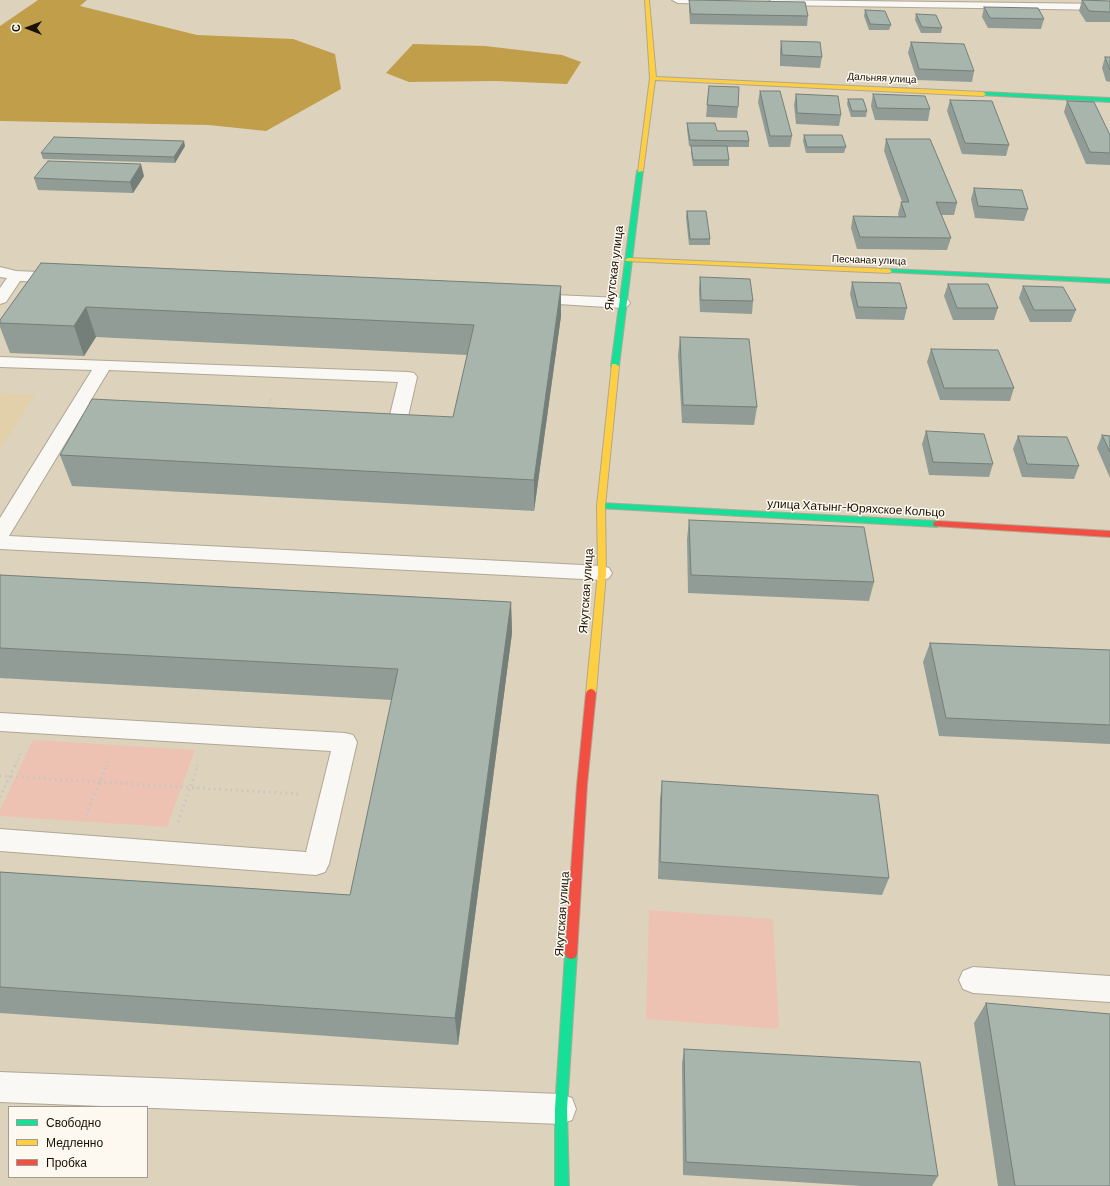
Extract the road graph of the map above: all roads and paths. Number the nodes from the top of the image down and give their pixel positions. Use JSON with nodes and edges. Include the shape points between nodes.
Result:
{"nodes":[{"id":1,"x":647,"y":0,"type":"edge"},
{"id":2,"x":678,"y":0,"type":"edge"},
{"id":3,"x":734,"y":1,"type":"edge"},
{"id":4,"x":766,"y":2,"type":"edge"},
{"id":5,"x":1110,"y":7,"type":"edge"},
{"id":6,"x":653,"y":78,"type":"junction"},
{"id":7,"x":1110,"y":100,"type":"edge"},
{"id":8,"x":628,"y":260,"type":"junction"},
{"id":9,"x":0,"y":272,"type":"edge"},
{"id":10,"x":16,"y":276,"type":"junction"},
{"id":11,"x":72,"y":278,"type":"edge"},
{"id":12,"x":1110,"y":281,"type":"edge"},
{"id":13,"x":518,"y":298,"type":"edge"},
{"id":14,"x":0,"y":299,"type":"edge"},
{"id":15,"x":622,"y":303,"type":"junction"},
{"id":16,"x":0,"y":362,"type":"edge"},
{"id":17,"x":104,"y":366,"type":"junction"},
{"id":18,"x":78,"y":408,"type":"junction"},
{"id":19,"x":132,"y":410,"type":"edge"},
{"id":20,"x":358,"y":419,"type":"edge"},
{"id":21,"x":601,"y":506,"type":"junction"},
{"id":22,"x":0,"y":534,"type":"edge"},
{"id":23,"x":1110,"y":534,"type":"edge"},
{"id":24,"x":0,"y":542,"type":"edge"},
{"id":25,"x":602,"y":573,"type":"junction"},
{"id":26,"x":0,"y":722,"type":"edge"},
{"id":27,"x":35,"y":724,"type":"junction"},
{"id":28,"x":121,"y":729,"type":"junction"},
{"id":29,"x":208,"y":734,"type":"junction"},
{"id":30,"x":0,"y":776,"type":"edge"},
{"id":31,"x":9,"y":777,"type":"junction"},
{"id":32,"x":100,"y":782,"type":"junction"},
{"id":33,"x":189,"y":788,"type":"junction"},
{"id":34,"x":332,"y":796,"type":"junction"},
{"id":35,"x":0,"y":797,"type":"edge"},
{"id":36,"x":0,"y":840,"type":"edge"},
{"id":37,"x":74,"y":846,"type":"junction"},
{"id":38,"x":167,"y":852,"type":"junction"},
{"id":39,"x":973,"y":980,"type":"dead end"},
{"id":40,"x":1110,"y":990,"type":"edge"},
{"id":41,"x":0,"y":1087,"type":"edge"},
{"id":42,"x":561,"y":1109,"type":"junction"},
{"id":43,"x":562,"y":1186,"type":"edge"}],
"edges":[{"from":1,"to":6,"type":"street","name":"Якутская улица"},
{"from":2,"to":3,"type":"street"},
{"from":4,"to":5,"type":"street"},
{"from":6,"to":7,"type":"street","name":"Дальняя улица"},
{"from":6,"to":8,"type":"street","name":"Якутская улица"},
{"from":8,"to":12,"type":"street","name":"Песчаная улица"},
{"from":8,"to":15,"type":"street","name":"Якутская улица"},
{"from":9,"to":10,"type":"lane"},
{"from":10,"to":11,"type":"lane"},
{"from":10,"to":14,"type":"lane"},
{"from":13,"to":15,"type":"lane"},
{"from":15,"to":21,"type":"street","name":"Якутская улица"},
{"from":16,"to":17,"type":"lane"},
{"from":17,"to":18,"type":"lane"},
{"from":17,"to":20,"type":"lane","via":[[408,377],[398,421]]},
{"from":18,"to":19,"type":"lane"},
{"from":18,"to":22,"type":"lane"},
{"from":21,"to":23,"type":"street","name":"улица Хатынг-Юряхское Кольцо"},
{"from":21,"to":25,"type":"street","name":"Якутская улица"},
{"from":24,"to":25,"type":"lane"},
{"from":25,"to":42,"type":"street","name":"Якутская улица","via":[[582,785]]},
{"from":26,"to":27,"type":"lane"},
{"from":27,"to":28,"type":"lane"},
{"from":27,"to":31,"type":"path"},
{"from":28,"to":29,"type":"lane"},
{"from":28,"to":32,"type":"path"},
{"from":29,"to":33,"type":"path"},
{"from":29,"to":34,"type":"lane","via":[[345,742]]},
{"from":30,"to":31,"type":"path"},
{"from":31,"to":32,"type":"path"},
{"from":31,"to":35,"type":"path"},
{"from":32,"to":33,"type":"path"},
{"from":32,"to":37,"type":"path"},
{"from":33,"to":34,"type":"path"},
{"from":33,"to":38,"type":"path"},
{"from":34,"to":38,"type":"lane","via":[[316,864]]},
{"from":36,"to":37,"type":"lane"},
{"from":37,"to":38,"type":"lane"},
{"from":39,"to":40,"type":"lane"},
{"from":41,"to":42,"type":"lane"},
{"from":42,"to":43,"type":"street","name":"Якутская улица"}]}
